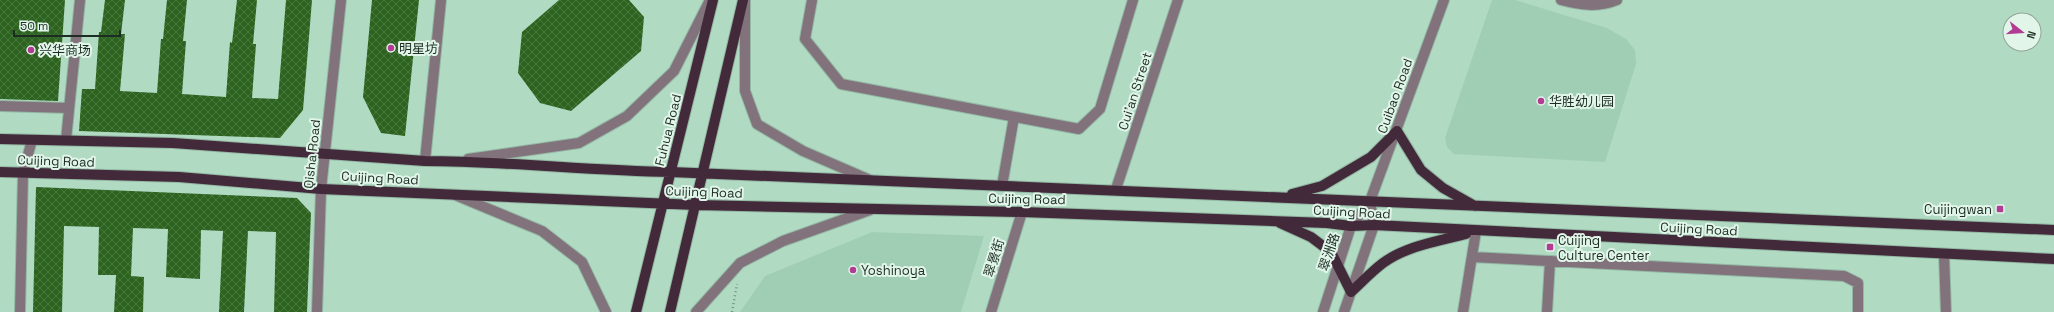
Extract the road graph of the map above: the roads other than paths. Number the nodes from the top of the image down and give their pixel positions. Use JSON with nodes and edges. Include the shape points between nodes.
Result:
{"nodes":[{"id":1,"x":80,"y":0,"type":"edge"},
{"id":2,"x":341,"y":0,"type":"edge"},
{"id":3,"x":441,"y":0,"type":"edge"},
{"id":4,"x":710,"y":0,"type":"edge"},
{"id":5,"x":713,"y":0,"type":"edge"},
{"id":6,"x":744,"y":0,"type":"edge"},
{"id":7,"x":812,"y":0,"type":"edge"},
{"id":8,"x":1133,"y":0,"type":"edge"},
{"id":9,"x":1178,"y":0,"type":"edge"},
{"id":10,"x":1444,"y":0,"type":"edge"},
{"id":11,"x":1561,"y":0,"type":"edge"},
{"id":12,"x":1617,"y":0,"type":"edge"},
{"id":13,"x":0,"y":106,"type":"edge"},
{"id":14,"x":69,"y":108,"type":"junction"},
{"id":15,"x":1014,"y":117,"type":"junction"},
{"id":16,"x":1397,"y":131,"type":"junction"},
{"id":17,"x":0,"y":139,"type":"edge"},
{"id":18,"x":32,"y":140,"type":"junction"},
{"id":19,"x":66,"y":140,"type":"junction"},
{"id":20,"x":324,"y":154,"type":"junction"},
{"id":21,"x":425,"y":161,"type":"junction"},
{"id":22,"x":457,"y":161,"type":"junction"},
{"id":23,"x":0,"y":172,"type":"edge"},
{"id":24,"x":23,"y":172,"type":"junction"},
{"id":25,"x":671,"y":172,"type":"junction"},
{"id":26,"x":704,"y":173,"type":"junction"},
{"id":27,"x":874,"y":181,"type":"junction"},
{"id":28,"x":1002,"y":186,"type":"junction"},
{"id":29,"x":321,"y":189,"type":"junction"},
{"id":30,"x":1116,"y":190,"type":"junction"},
{"id":31,"x":453,"y":194,"type":"junction"},
{"id":32,"x":1282,"y":197,"type":"junction"},
{"id":33,"x":1370,"y":201,"type":"junction"},
{"id":34,"x":662,"y":204,"type":"junction"},
{"id":35,"x":696,"y":205,"type":"junction"},
{"id":36,"x":1476,"y":207,"type":"junction"},
{"id":37,"x":870,"y":210,"type":"junction"},
{"id":38,"x":1022,"y":212,"type":"junction"},
{"id":39,"x":1276,"y":221,"type":"junction"},
{"id":40,"x":1374,"y":225,"type":"junction"},
{"id":41,"x":1352,"y":226,"type":"junction"},
{"id":42,"x":2054,"y":230,"type":"edge"},
{"id":43,"x":1476,"y":231,"type":"junction"},
{"id":44,"x":1944,"y":254,"type":"junction"},
{"id":45,"x":1472,"y":257,"type":"junction"},
{"id":46,"x":2054,"y":259,"type":"edge"},
{"id":47,"x":1550,"y":260,"type":"junction"},
{"id":48,"x":1338,"y":265,"type":"junction"},
{"id":49,"x":1351,"y":292,"type":"junction"},
{"id":50,"x":20,"y":312,"type":"edge"},
{"id":51,"x":317,"y":312,"type":"edge"},
{"id":52,"x":606,"y":312,"type":"edge"},
{"id":53,"x":636,"y":312,"type":"edge"},
{"id":54,"x":670,"y":312,"type":"edge"},
{"id":55,"x":696,"y":312,"type":"edge"},
{"id":56,"x":991,"y":312,"type":"edge"},
{"id":57,"x":1322,"y":312,"type":"edge"},
{"id":58,"x":1344,"y":312,"type":"edge"},
{"id":59,"x":1463,"y":312,"type":"edge"},
{"id":60,"x":1547,"y":312,"type":"edge"},
{"id":61,"x":1858,"y":312,"type":"edge"},
{"id":62,"x":1946,"y":312,"type":"edge"}],
"edges":[{"from":1,"to":14,"type":"street"},
{"from":2,"to":20,"type":"street","name":"Qisha Road"},
{"from":3,"to":21,"type":"street"},
{"from":4,"to":22,"type":"street","via":[[674,71],[627,116],[579,143]]},
{"from":5,"to":25,"type":"main road","name":"Fuhua Road"},
{"from":6,"to":26,"type":"main road","via":[[713,124]]},
{"from":6,"to":27,"type":"street","via":[[745,91],[757,124],[803,151]]},
{"from":7,"to":15,"type":"street","via":[[805,39],[841,84]]},
{"from":8,"to":15,"type":"street","via":[[1100,109],[1079,129]]},
{"from":9,"to":30,"type":"street","name":"Cui'an Street"},
{"from":10,"to":16,"type":"street","name":"Cuibao Road"},
{"from":11,"to":12,"type":"street","via":[[1584,6]]},
{"from":13,"to":14,"type":"street"},
{"from":14,"to":19,"type":"street"},
{"from":15,"to":28,"type":"street"},
{"from":16,"to":32,"type":"main road","via":[[1371,157],[1322,186]]},
{"from":16,"to":33,"type":"street","name":"Cuibao Road"},
{"from":16,"to":36,"type":"main road","via":[[1421,170],[1443,188]]},
{"from":17,"to":18,"type":"main road","name":"Cuijing Road"},
{"from":18,"to":19,"type":"main road","name":"Cuijing Road"},
{"from":18,"to":24,"type":"street"},
{"from":19,"to":20,"type":"main road","name":"Cuijing Road","via":[[173,143]]},
{"from":20,"to":21,"type":"main road","name":"Cuijing Road"},
{"from":20,"to":29,"type":"street","name":"Qisha Road"},
{"from":21,"to":22,"type":"main road","name":"Cuijing Road"},
{"from":22,"to":25,"type":"main road","name":"Cuijing Road"},
{"from":23,"to":24,"type":"main road","name":"Cuijing Road"},
{"from":24,"to":29,"type":"main road","name":"Cuijing Road","via":[[180,177]]},
{"from":24,"to":50,"type":"street"},
{"from":25,"to":26,"type":"main road","name":"Cuijing Road"},
{"from":25,"to":34,"type":"main road","name":"Fuhua Road"},
{"from":26,"to":27,"type":"main road","name":"Cuijing Road"},
{"from":26,"to":35,"type":"main road"},
{"from":27,"to":28,"type":"main road","name":"Cuijing Road"},
{"from":28,"to":30,"type":"main road","name":"Cuijing Road"},
{"from":29,"to":31,"type":"main road","name":"Cuijing Road"},
{"from":29,"to":51,"type":"street","name":"Qisha Road"},
{"from":30,"to":32,"type":"main road","name":"Cuijing Road"},
{"from":31,"to":34,"type":"main road","name":"Cuijing Road"},
{"from":31,"to":52,"type":"street","via":[[542,230],[582,262]]},
{"from":32,"to":33,"type":"main road","name":"Cuijing Road"},
{"from":33,"to":36,"type":"main road","name":"Cuijing Road"},
{"from":33,"to":40,"type":"street"},
{"from":33,"to":41,"type":"street","name":"翠洲路"},
{"from":34,"to":35,"type":"main road","name":"Cuijing Road"},
{"from":34,"to":53,"type":"main road","name":"Fuhua Road"},
{"from":35,"to":37,"type":"main road","name":"Cuijing Road"},
{"from":35,"to":54,"type":"main road"},
{"from":36,"to":42,"type":"main road","name":"Cuijing Road"},
{"from":37,"to":38,"type":"main road","name":"Cuijing Road"},
{"from":37,"to":55,"type":"street","via":[[783,241],[740,263]]},
{"from":38,"to":39,"type":"main road","name":"Cuijing Road"},
{"from":38,"to":56,"type":"street","name":"翠景街"},
{"from":39,"to":41,"type":"main road","name":"Cuijing Road"},
{"from":39,"to":48,"type":"main road","via":[[1311,237],[1331,252]]},
{"from":40,"to":41,"type":"main road","name":"Cuijing Road"},
{"from":40,"to":43,"type":"main road","name":"Cuijing Road"},
{"from":40,"to":49,"type":"street"},
{"from":41,"to":48,"type":"street","name":"翠洲路"},
{"from":43,"to":44,"type":"main road","name":"Cuijing Road"},
{"from":43,"to":45,"type":"street"},
{"from":43,"to":49,"type":"main road","via":[[1400,253],[1383,263]]},
{"from":44,"to":46,"type":"main road","name":"Cuijing Road"},
{"from":44,"to":62,"type":"street"},
{"from":45,"to":47,"type":"street"},
{"from":45,"to":59,"type":"street"},
{"from":47,"to":60,"type":"street"},
{"from":47,"to":61,"type":"street","via":[[1844,276],[1858,283]]},
{"from":48,"to":49,"type":"main road"},
{"from":48,"to":57,"type":"street","name":"翠洲路"},
{"from":49,"to":58,"type":"street"}]}
